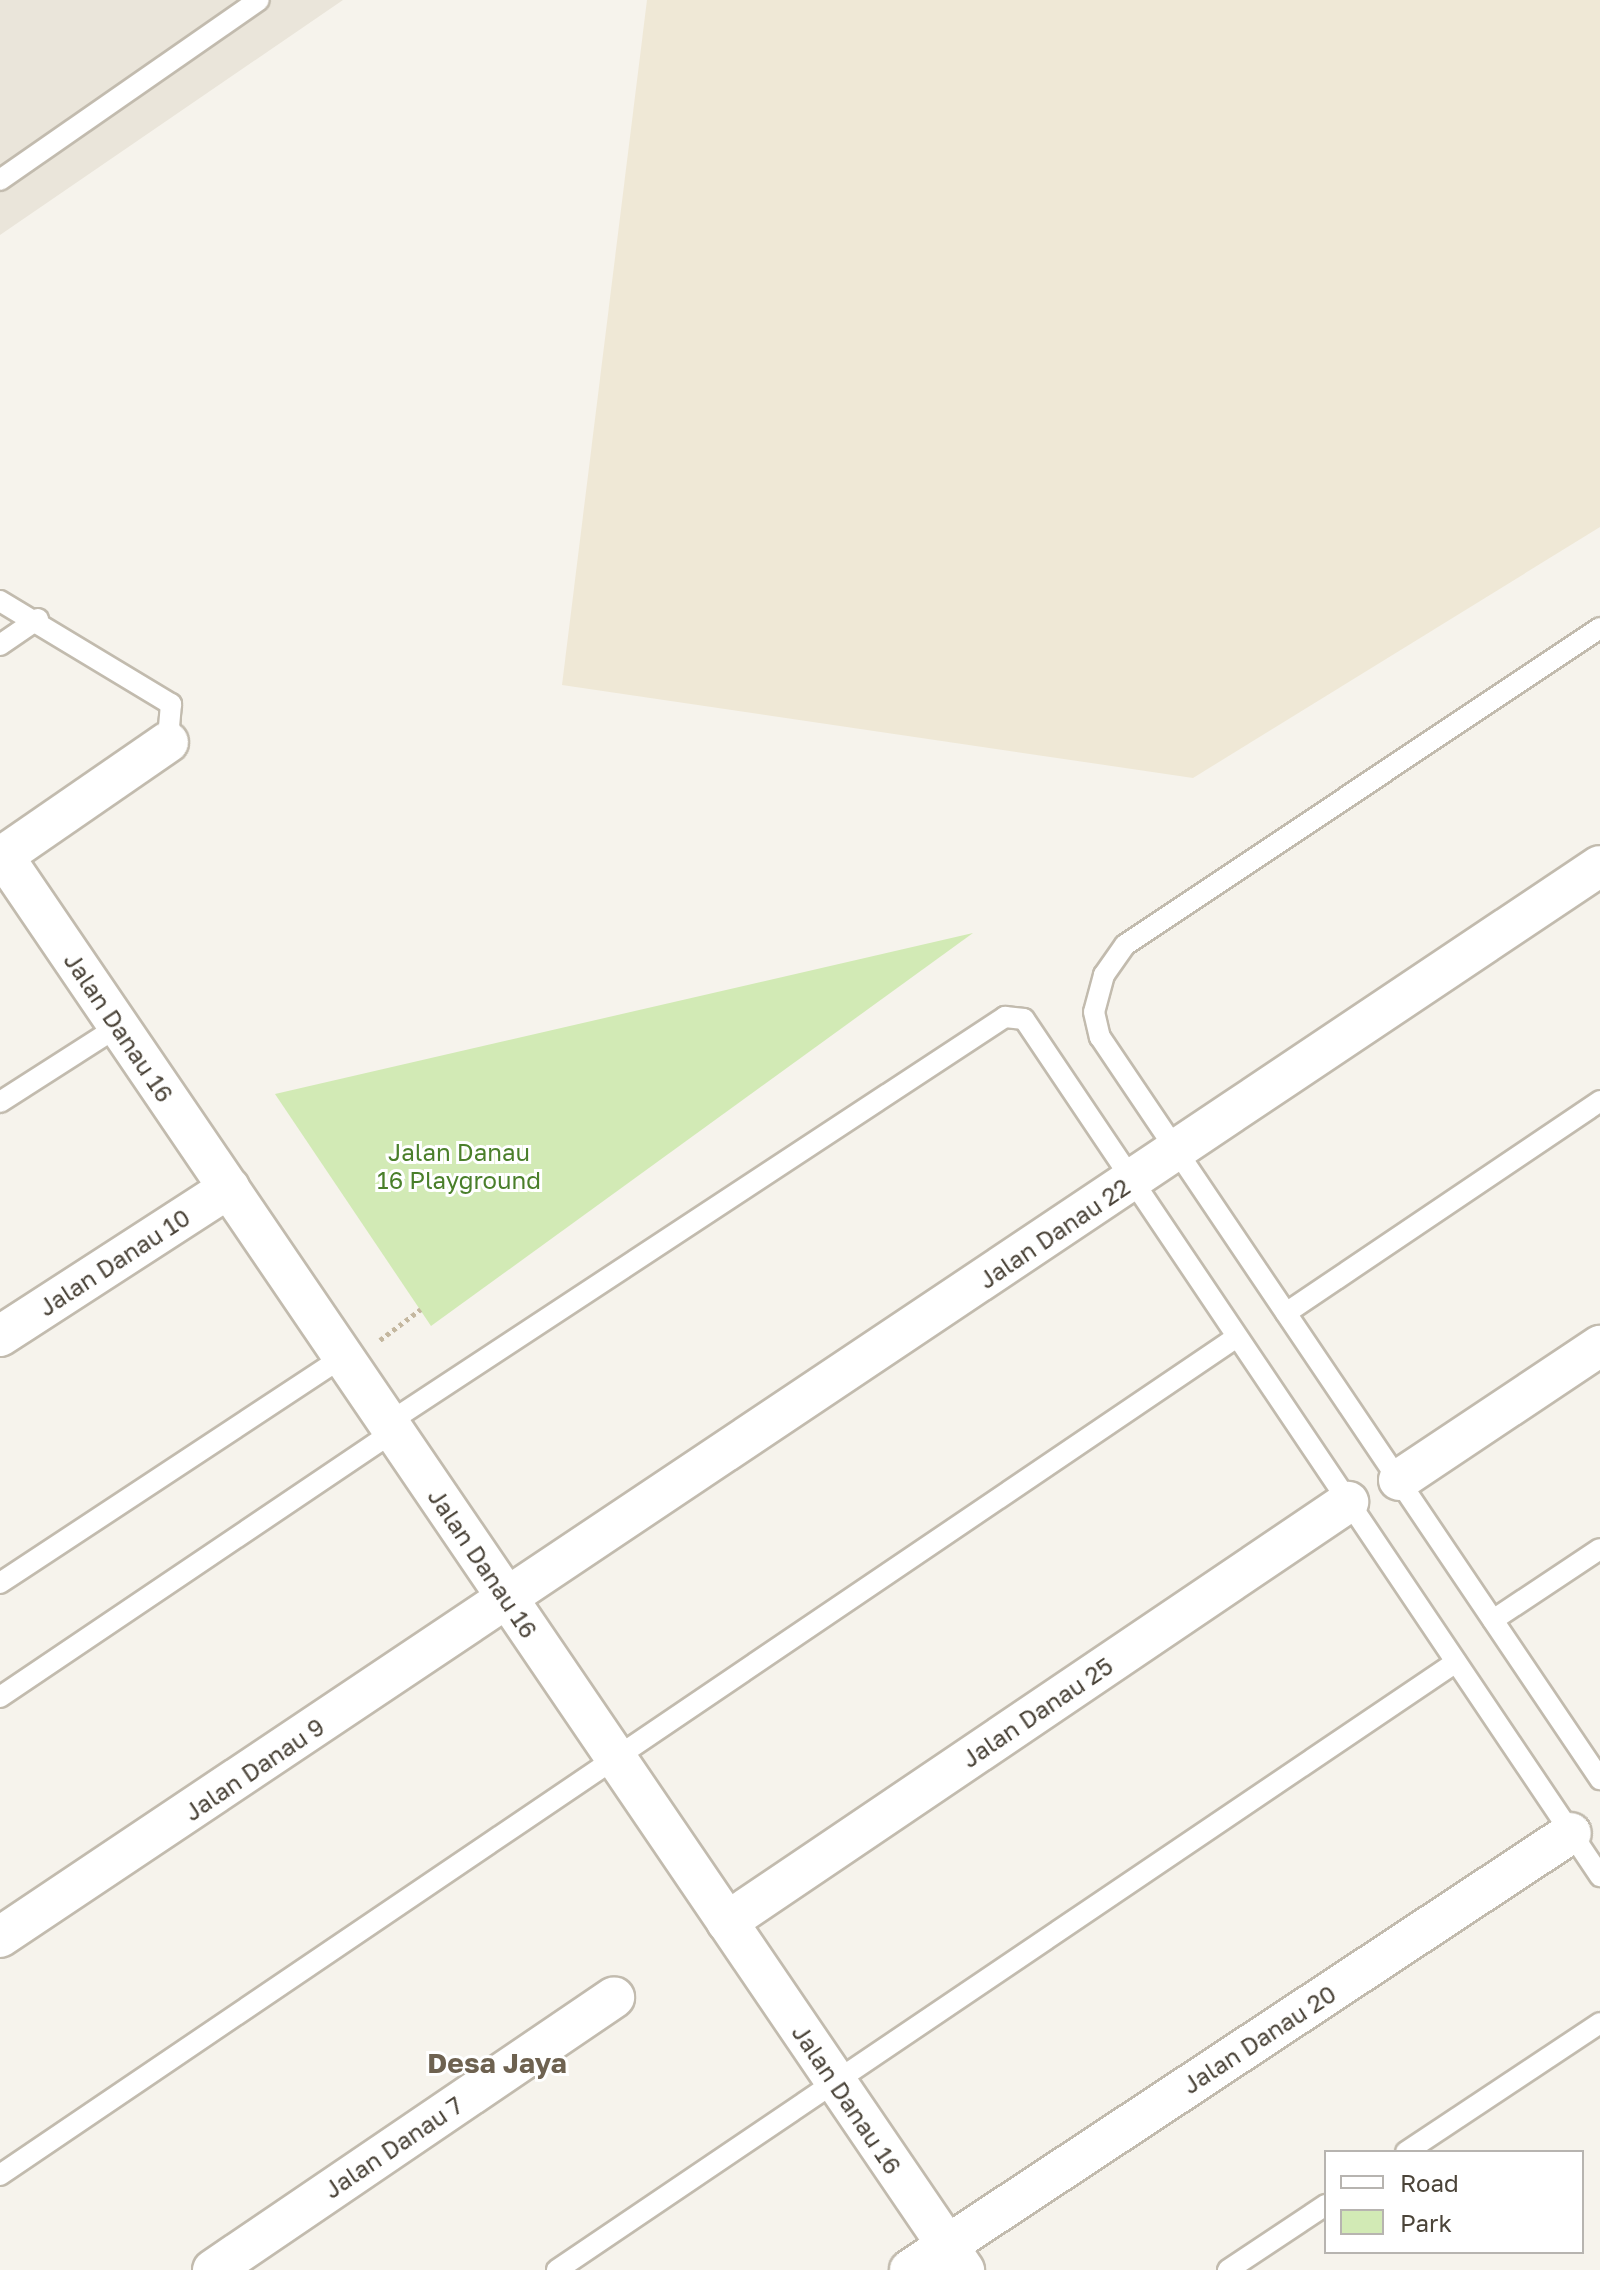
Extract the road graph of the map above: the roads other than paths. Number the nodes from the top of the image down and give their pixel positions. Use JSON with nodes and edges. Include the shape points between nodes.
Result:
{"nodes":[{"id":1,"x":259,"y":0,"type":"edge"},
{"id":2,"x":0,"y":180,"type":"edge"},
{"id":3,"x":0,"y":601,"type":"edge"},
{"id":4,"x":38,"y":619,"type":"junction"},
{"id":5,"x":1600,"y":628,"type":"edge"},
{"id":6,"x":0,"y":645,"type":"edge"},
{"id":7,"x":168,"y":742,"type":"joint"},
{"id":8,"x":1,"y":857,"type":"edge"},
{"id":9,"x":1600,"y":866,"type":"edge"},
{"id":10,"x":119,"y":1026,"type":"junction"},
{"id":11,"x":1600,"y":1101,"type":"edge"},
{"id":12,"x":0,"y":1102,"type":"edge"},
{"id":13,"x":1177,"y":1150,"type":"junction"},
{"id":14,"x":1132,"y":1180,"type":"junction"},
{"id":15,"x":229,"y":1188,"type":"junction"},
{"id":16,"x":1286,"y":1313,"type":"junction"},
{"id":17,"x":0,"y":1336,"type":"edge"},
{"id":18,"x":1237,"y":1337,"type":"junction"},
{"id":19,"x":1600,"y":1346,"type":"edge"},
{"id":20,"x":343,"y":1357,"type":"junction"},
{"id":21,"x":391,"y":1427,"type":"junction"},
{"id":22,"x":1399,"y":1480,"type":"junction"},
{"id":23,"x":1348,"y":1502,"type":"junction"},
{"id":24,"x":1600,"y":1549,"type":"edge"},
{"id":25,"x":0,"y":1583,"type":"edge"},
{"id":26,"x":508,"y":1600,"type":"junction"},
{"id":27,"x":1493,"y":1620,"type":"junction"},
{"id":28,"x":1456,"y":1662,"type":"junction"},
{"id":29,"x":0,"y":1697,"type":"edge"},
{"id":30,"x":615,"y":1758,"type":"junction"},
{"id":31,"x":1600,"y":1779,"type":"edge"},
{"id":32,"x":1571,"y":1833,"type":"junction"},
{"id":33,"x":1600,"y":1876,"type":"edge"},
{"id":34,"x":727,"y":1922,"type":"junction"},
{"id":35,"x":0,"y":1937,"type":"edge"},
{"id":36,"x":614,"y":1997,"type":"dead end"},
{"id":37,"x":1600,"y":2023,"type":"edge"},
{"id":38,"x":835,"y":2082,"type":"junction"},
{"id":39,"x":1409,"y":2150,"type":"edge"},
{"id":40,"x":0,"y":2175,"type":"edge"},
{"id":41,"x":1324,"y":2206,"type":"edge"},
{"id":42,"x":955,"y":2258,"type":"edge"},
{"id":43,"x":213,"y":2270,"type":"edge"},
{"id":44,"x":557,"y":2270,"type":"edge"},
{"id":45,"x":910,"y":2270,"type":"edge"},
{"id":46,"x":1228,"y":2270,"type":"edge"}],
"edges":[{"from":1,"to":2,"type":"lane"},
{"from":3,"to":4,"type":"lane"},
{"from":4,"to":6,"type":"lane"},
{"from":4,"to":7,"type":"lane","via":[[171,704]]},
{"from":5,"to":13,"type":"lane","via":[[1112,960],[1096,994],[1100,1037]]},
{"from":7,"to":8,"type":"street"},
{"from":8,"to":10,"type":"street","name":"Jalan Danau 16"},
{"from":9,"to":13,"type":"street","name":"Jalan Danau 22"},
{"from":10,"to":12,"type":"lane"},
{"from":10,"to":15,"type":"street","name":"Jalan Danau 16"},
{"from":11,"to":16,"type":"lane"},
{"from":13,"to":14,"type":"street","name":"Jalan Danau 22"},
{"from":13,"to":16,"type":"lane"},
{"from":14,"to":18,"type":"lane"},
{"from":14,"to":21,"type":"lane","via":[[1024,1019],[1005,1017]]},
{"from":14,"to":26,"type":"street","name":"Jalan Danau 22"},
{"from":15,"to":17,"type":"street","name":"Jalan Danau 10"},
{"from":15,"to":20,"type":"street","name":"Jalan Danau 16"},
{"from":16,"to":22,"type":"lane"},
{"from":18,"to":23,"type":"lane"},
{"from":18,"to":30,"type":"lane"},
{"from":19,"to":22,"type":"street"},
{"from":20,"to":21,"type":"street","name":"Jalan Danau 16"},
{"from":20,"to":25,"type":"lane"},
{"from":21,"to":26,"type":"street","name":"Jalan Danau 16"},
{"from":21,"to":29,"type":"lane"},
{"from":22,"to":27,"type":"lane"},
{"from":23,"to":28,"type":"lane"},
{"from":23,"to":34,"type":"street","name":"Jalan Danau 25"},
{"from":24,"to":27,"type":"lane"},
{"from":26,"to":30,"type":"street","name":"Jalan Danau 16"},
{"from":26,"to":35,"type":"street","name":"Jalan Danau 9"},
{"from":27,"to":31,"type":"lane"},
{"from":28,"to":32,"type":"lane"},
{"from":28,"to":38,"type":"lane"},
{"from":30,"to":34,"type":"street","name":"Jalan Danau 16"},
{"from":30,"to":40,"type":"lane"},
{"from":32,"to":33,"type":"lane"},
{"from":32,"to":42,"type":"street","name":"Jalan Danau 20"},
{"from":34,"to":38,"type":"street","name":"Jalan Danau 16"},
{"from":36,"to":43,"type":"street","name":"Jalan Danau 7"},
{"from":37,"to":39,"type":"lane"},
{"from":38,"to":42,"type":"street","name":"Jalan Danau 16"},
{"from":38,"to":44,"type":"lane"},
{"from":41,"to":46,"type":"lane"},
{"from":42,"to":45,"type":"street","name":"Jalan Danau 20"}]}
